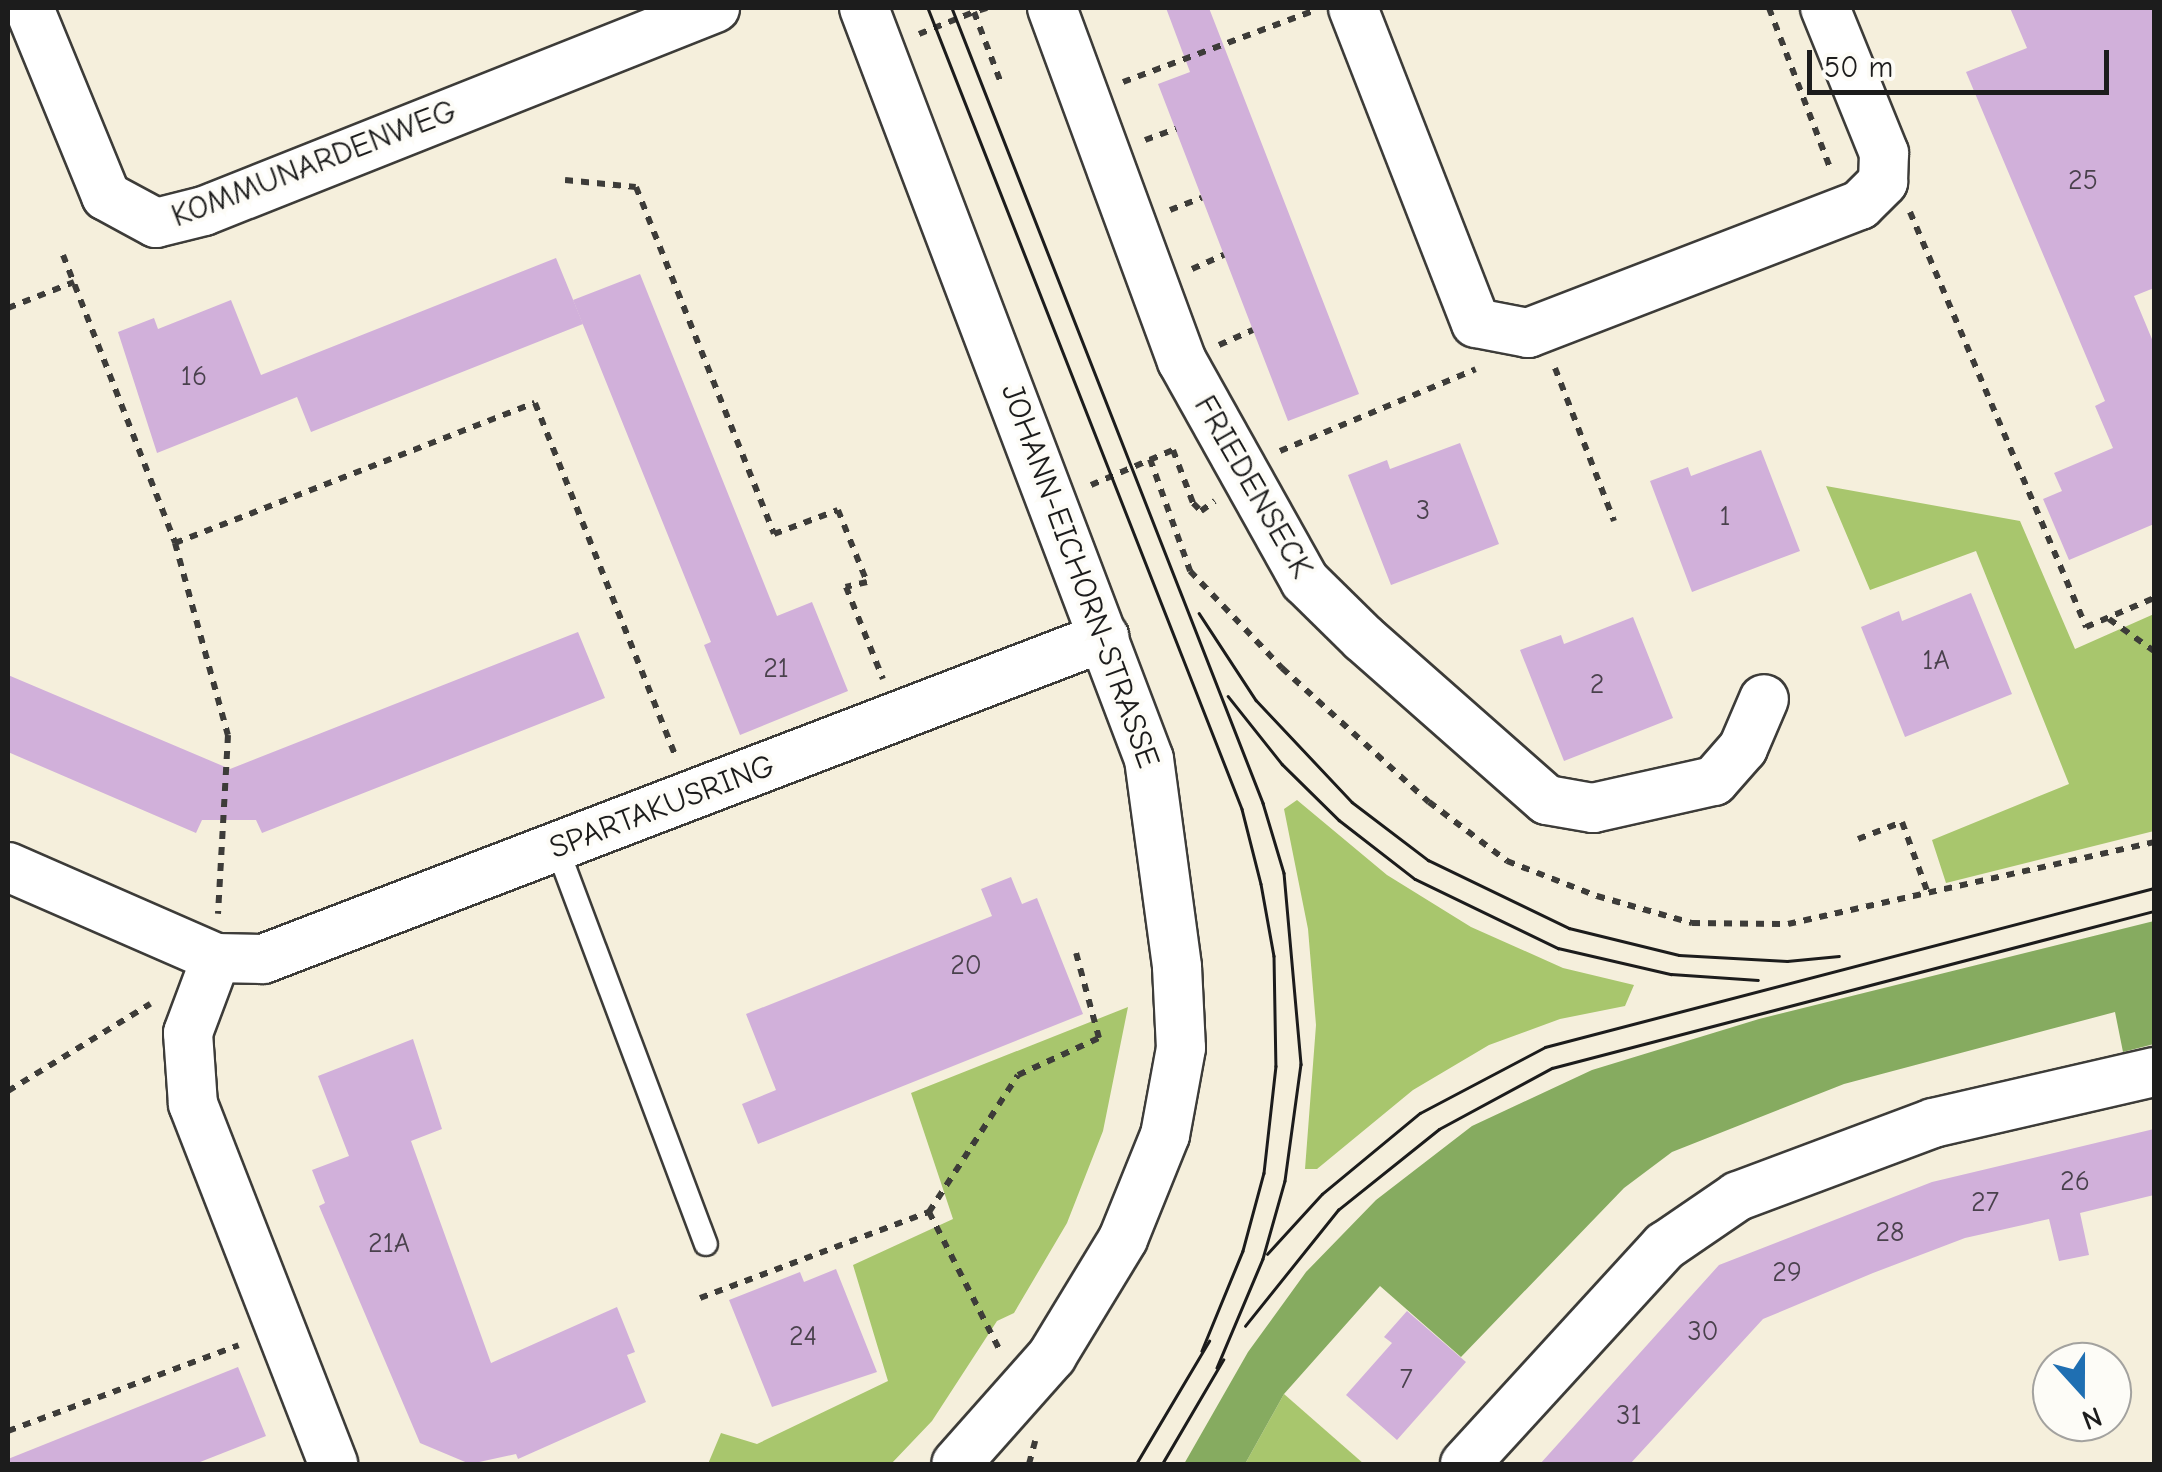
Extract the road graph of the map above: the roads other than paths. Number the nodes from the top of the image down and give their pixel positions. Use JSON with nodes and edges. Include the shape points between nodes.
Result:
{"nodes":[{"id":1,"x":30,"y":8,"type":"edge"},
{"id":2,"x":714,"y":8,"type":"edge"},
{"id":3,"x":864,"y":8,"type":"edge"},
{"id":4,"x":1052,"y":8,"type":"edge"},
{"id":5,"x":1354,"y":8,"type":"edge"},
{"id":6,"x":1825,"y":8,"type":"edge"},
{"id":7,"x":1104,"y":637,"type":"junction"},
{"id":8,"x":1764,"y":699,"type":"dead end"},
{"id":9,"x":557,"y":848,"type":"junction"},
{"id":10,"x":8,"y":867,"type":"edge"},
{"id":11,"x":213,"y":966,"type":"junction"},
{"id":12,"x":2154,"y":1072,"type":"edge"},
{"id":13,"x":706,"y":1244,"type":"dead end"},
{"id":14,"x":333,"y":1464,"type":"edge"},
{"id":15,"x":956,"y":1464,"type":"edge"},
{"id":16,"x":1465,"y":1464,"type":"edge"}],
"edges":[{"from":1,"to":2,"type":"street","name":"KOMMUNARDENWEG","via":[[106,196],[156,224],[204,211]]},
{"from":3,"to":7,"type":"street","name":"JOHANN-EICHORN-STRASSE"},
{"from":4,"to":8,"type":"street","name":"FRIEDENSECK","via":[[1182,362],[1305,581],[1547,800],[1593,808],[1714,781],[1743,748]]},
{"from":5,"to":6,"type":"street","via":[[1476,322],[1528,333],[1860,206],[1884,182],[1884,153]]},
{"from":7,"to":9,"type":"street","name":"SPARTAKUSRING"},
{"from":7,"to":15,"type":"street","name":"JOHANN-EICHORN-STRASSE","via":[[1149,759],[1164,840],[1177,967],[1178,1066],[1165,1135],[1122,1239],[1052,1356]]},
{"from":9,"to":11,"type":"street","name":"SPARTAKUSRING","via":[[263,959]]},
{"from":9,"to":13,"type":"lane"},
{"from":10,"to":11,"type":"street","name":"SPARTAKUSRING"},
{"from":11,"to":14,"type":"street","via":[[188,1033],[193,1104]]},
{"from":12,"to":16,"type":"street","via":[[1933,1122],[1738,1196],[1664,1246]]}]}
